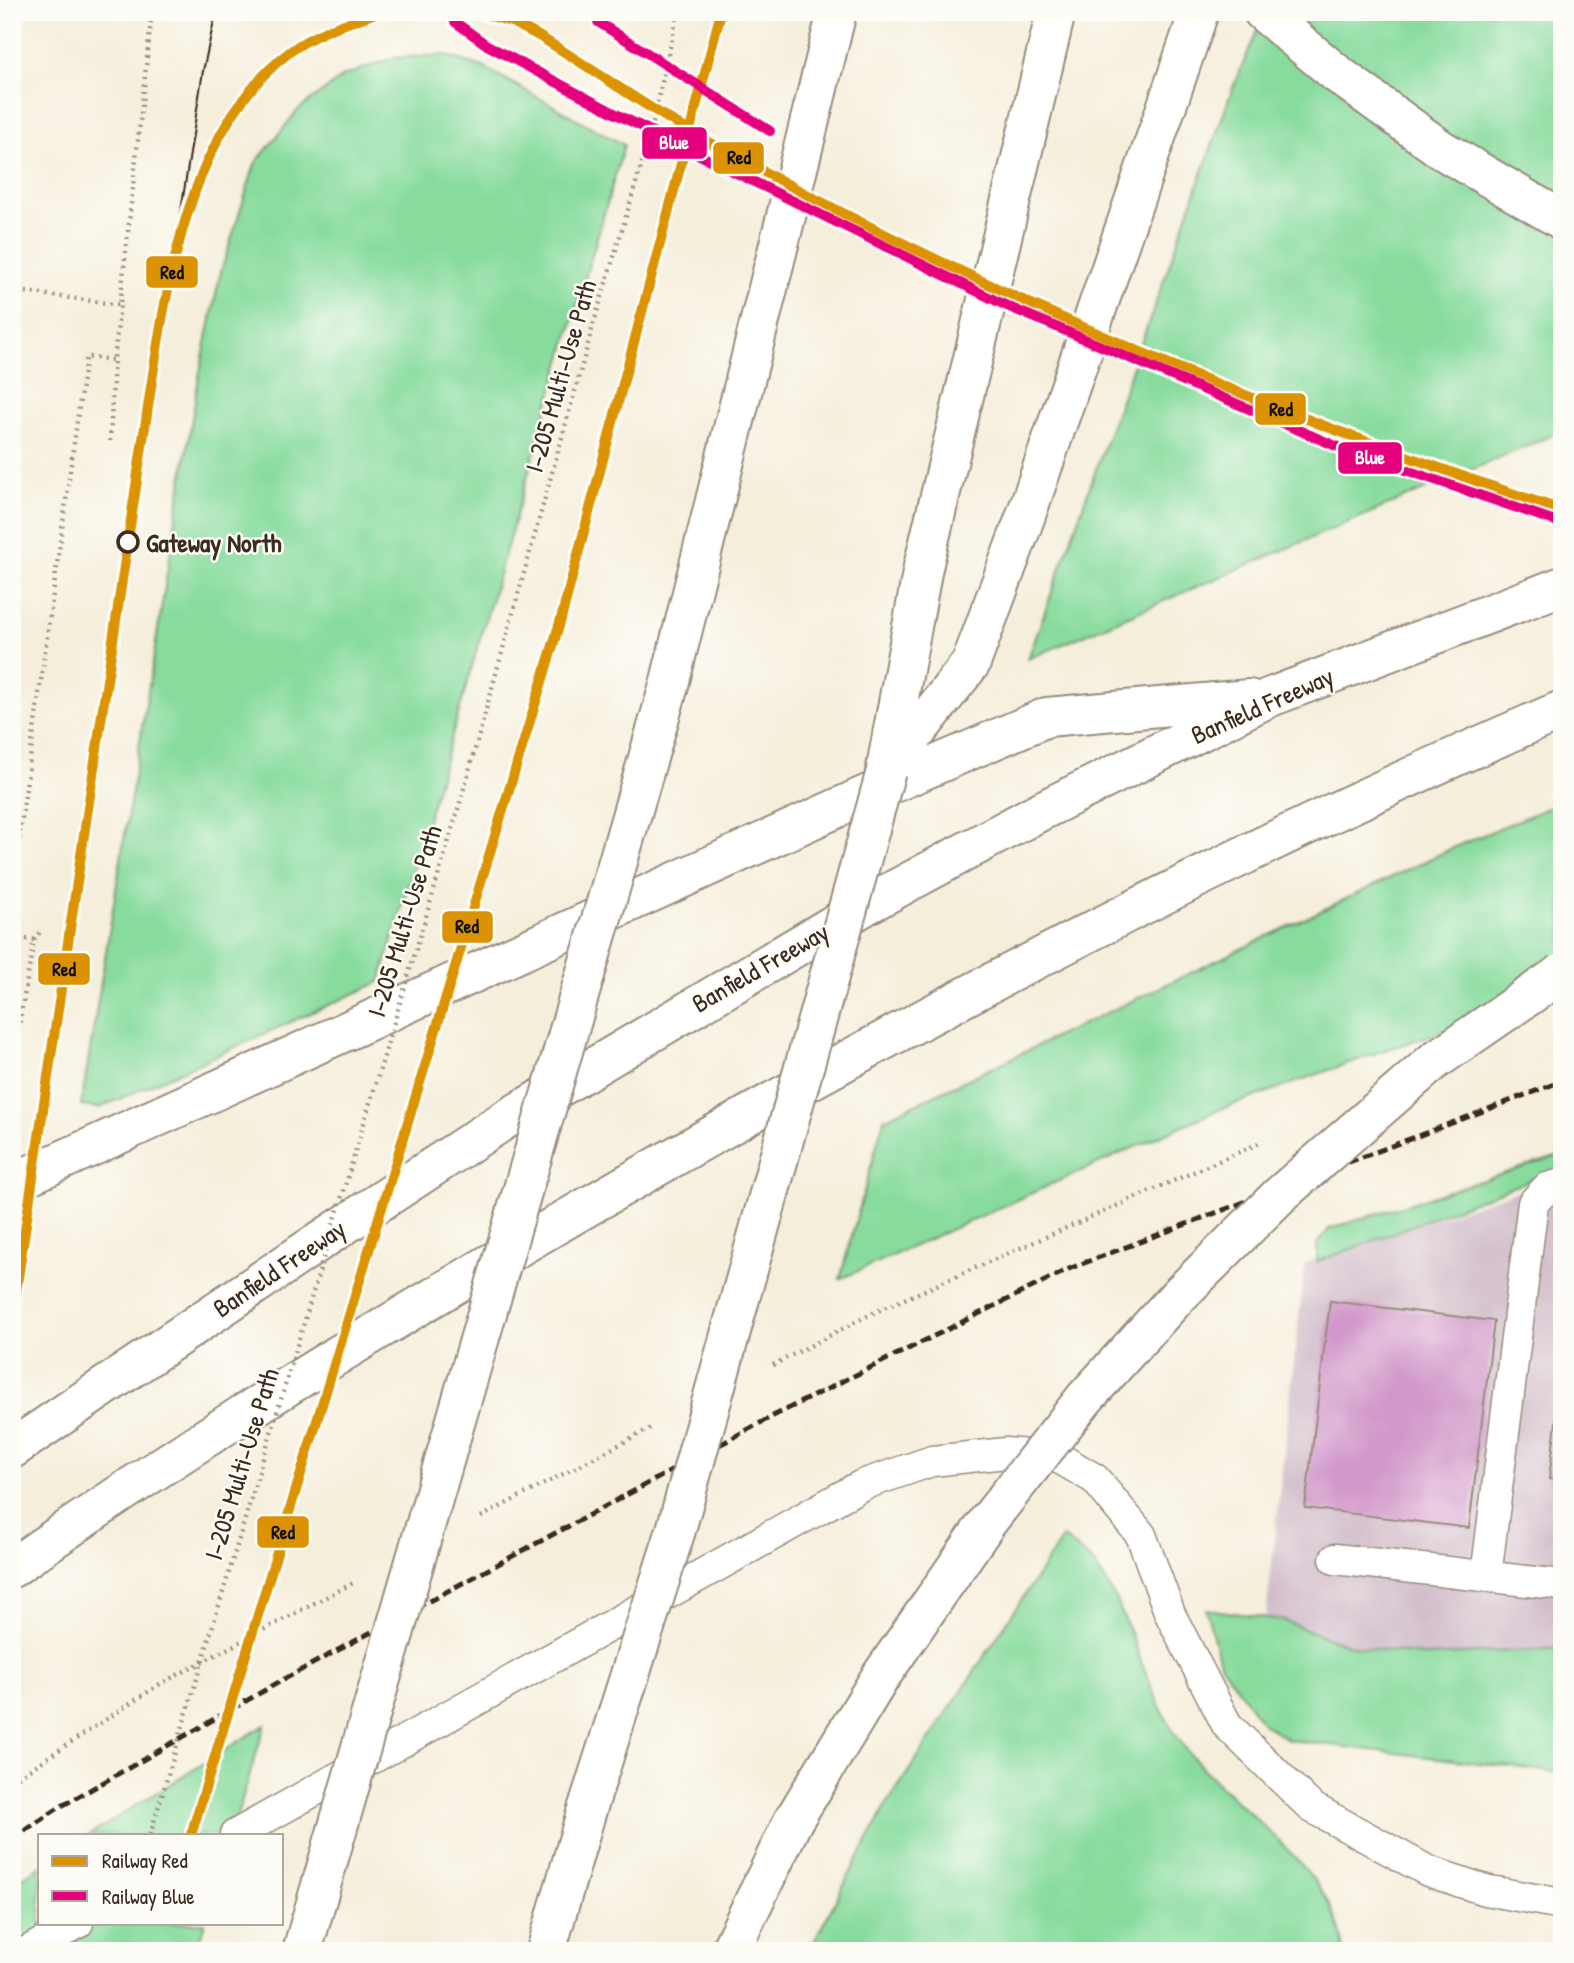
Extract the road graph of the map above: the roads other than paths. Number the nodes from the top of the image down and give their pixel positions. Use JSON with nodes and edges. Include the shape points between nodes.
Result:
{"nodes":[{"id":1,"x":837,"y":12,"type":"edge"},
{"id":2,"x":1056,"y":12,"type":"edge"},
{"id":3,"x":1199,"y":12,"type":"edge"},
{"id":4,"x":1263,"y":12,"type":"edge"},
{"id":5,"x":1562,"y":220,"type":"edge"},
{"id":6,"x":1562,"y":586,"type":"edge"},
{"id":7,"x":1268,"y":698,"type":"junction"},
{"id":8,"x":1562,"y":710,"type":"edge"},
{"id":9,"x":886,"y":772,"type":"junction"},
{"id":10,"x":1562,"y":973,"type":"edge"},
{"id":11,"x":12,"y":1182,"type":"edge"},
{"id":12,"x":1562,"y":1184,"type":"edge"},
{"id":13,"x":12,"y":1449,"type":"edge"},
{"id":14,"x":1335,"y":1559,"type":"dead end"},
{"id":15,"x":12,"y":1568,"type":"edge"},
{"id":16,"x":1486,"y":1576,"type":"junction"},
{"id":17,"x":1562,"y":1585,"type":"edge"},
{"id":18,"x":237,"y":1834,"type":"edge"},
{"id":19,"x":1562,"y":1904,"type":"edge"},
{"id":20,"x":76,"y":1924,"type":"edge"},
{"id":21,"x":28,"y":1951,"type":"edge"},
{"id":22,"x":302,"y":1951,"type":"edge"},
{"id":23,"x":546,"y":1951,"type":"edge"},
{"id":24,"x":730,"y":1951,"type":"edge"}],
"edges":[{"from":1,"to":22,"type":"highway","bridge":true,"via":[[668,689]]},
{"from":2,"to":9,"type":"highway","via":[[923,567]]},
{"from":3,"to":9,"type":"highway","via":[[971,663]]},
{"from":4,"to":5,"type":"highway","via":[[1336,73],[1443,150]]},
{"from":6,"to":7,"type":"highway","name":"Banfield Freeway"},
{"from":7,"to":11,"type":"highway","via":[[1047,716]]},
{"from":7,"to":13,"type":"highway","name":"Banfield Freeway","via":[[867,904],[687,1010],[503,1121]]},
{"from":8,"to":15,"type":"highway","via":[[1277,837],[917,1021],[379,1330]]},
{"from":9,"to":23,"type":"highway","bridge":true,"via":[[676,1530]]},
{"from":10,"to":24,"type":"highway","bridge":true,"via":[[1434,1061],[1281,1194],[1178,1296],[1085,1398],[988,1521],[881,1676],[793,1821]]},
{"from":12,"to":16,"type":"lane","via":[[1547,1188],[1533,1203]]},
{"from":14,"to":16,"type":"lane"},
{"from":16,"to":17,"type":"lane"},
{"from":18,"to":19,"type":"lane","via":[[862,1485],[932,1461],[1006,1453],[1059,1458],[1095,1479],[1141,1535],[1170,1614],[1227,1725],[1311,1807],[1428,1871],[1485,1890]]},
{"from":20,"to":21,"type":"lane"}]}
